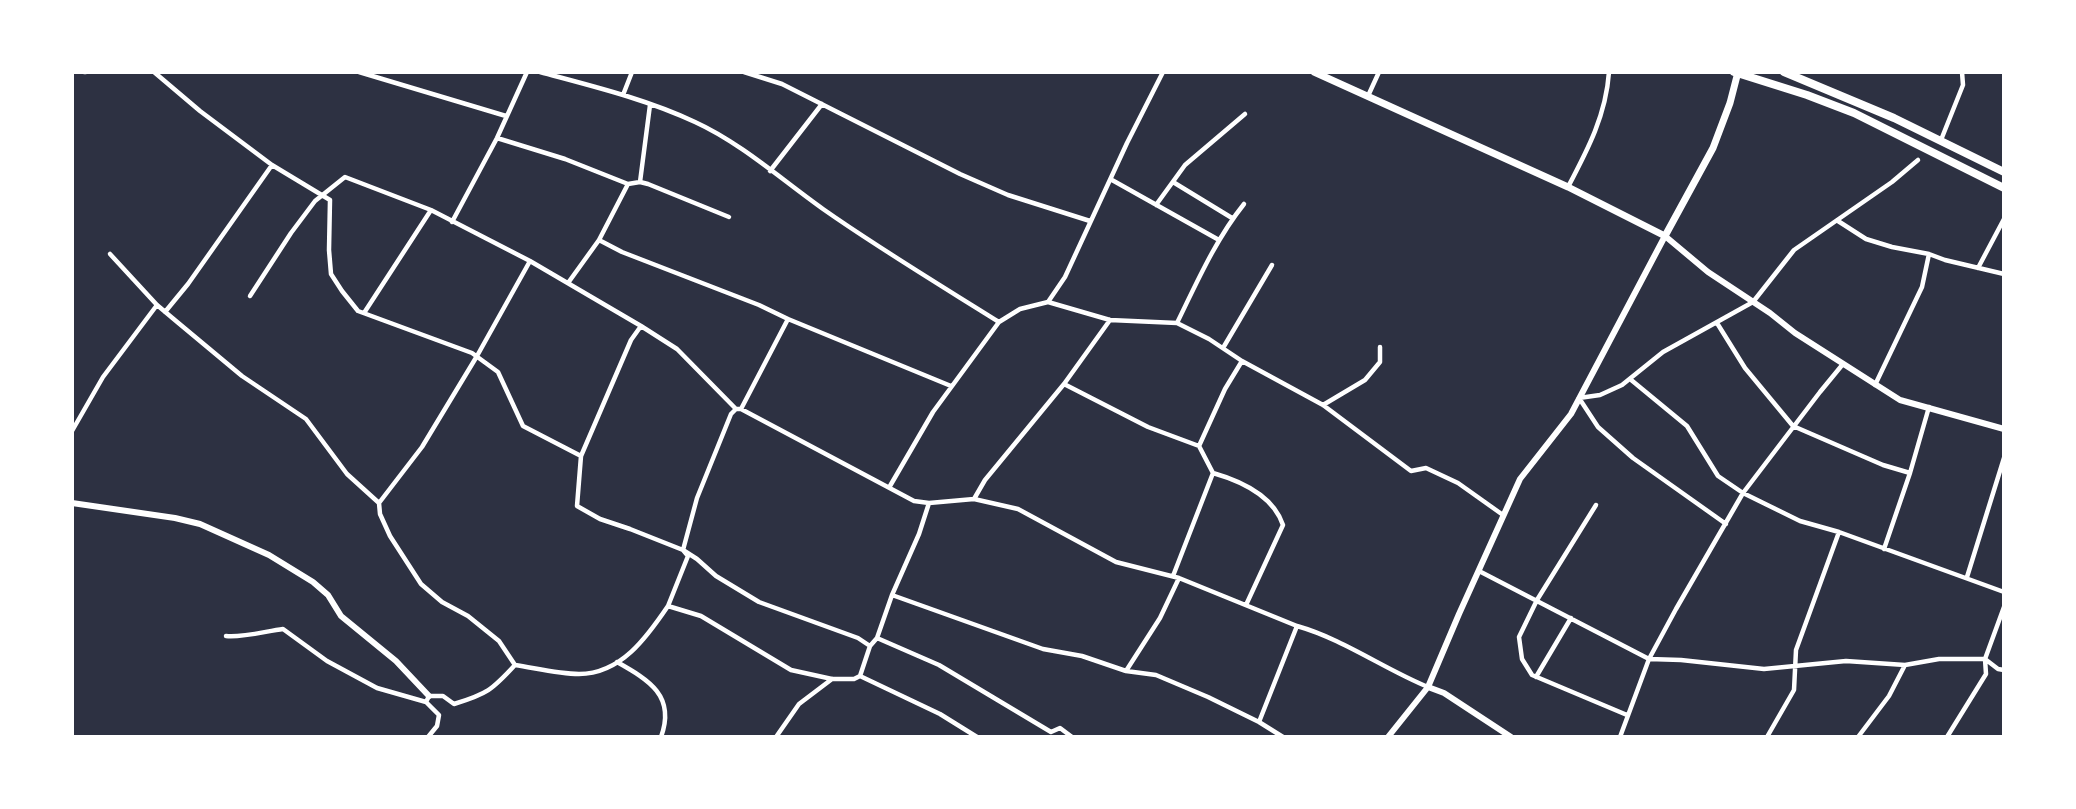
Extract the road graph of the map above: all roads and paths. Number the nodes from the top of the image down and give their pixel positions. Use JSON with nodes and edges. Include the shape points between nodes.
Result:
{"nodes":[{"id":1,"x":154,"y":72,"type":"edge"},
{"id":2,"x":359,"y":72,"type":"edge"},
{"id":3,"x":527,"y":72,"type":"edge"},
{"id":4,"x":540,"y":72,"type":"edge"},
{"id":5,"x":632,"y":72,"type":"edge"},
{"id":6,"x":744,"y":72,"type":"edge"},
{"id":7,"x":1163,"y":72,"type":"edge"},
{"id":8,"x":1314,"y":72,"type":"edge"},
{"id":9,"x":1380,"y":72,"type":"edge"},
{"id":10,"x":1609,"y":72,"type":"edge"},
{"id":11,"x":1737,"y":72,"type":"edge"},
{"id":12,"x":1784,"y":72,"type":"edge"},
{"id":13,"x":1962,"y":72,"type":"edge"},
{"id":14,"x":623,"y":94,"type":"junction"},
{"id":15,"x":1368,"y":96,"type":"junction"},
{"id":16,"x":822,"y":104,"type":"junction"},
{"id":17,"x":650,"y":105,"type":"junction"},
{"id":18,"x":1245,"y":114,"type":"dead end"},
{"id":19,"x":506,"y":116,"type":"junction"},
{"id":20,"x":497,"y":138,"type":"junction"},
{"id":21,"x":1941,"y":140,"type":"junction"},
{"id":22,"x":1918,"y":160,"type":"dead end"},
{"id":23,"x":272,"y":165,"type":"junction"},
{"id":24,"x":770,"y":171,"type":"junction"},
{"id":25,"x":2004,"y":172,"type":"edge"},
{"id":26,"x":1112,"y":180,"type":"junction"},
{"id":27,"x":640,"y":182,"type":"junction"},
{"id":28,"x":1173,"y":182,"type":"junction"},
{"id":29,"x":628,"y":184,"type":"junction"},
{"id":30,"x":1568,"y":187,"type":"junction"},
{"id":31,"x":2004,"y":188,"type":"edge"},
{"id":32,"x":321,"y":195,"type":"junction"},
{"id":33,"x":1244,"y":204,"type":"dead end"},
{"id":34,"x":1156,"y":205,"type":"junction"},
{"id":35,"x":431,"y":210,"type":"junction"},
{"id":36,"x":729,"y":217,"type":"dead end"},
{"id":37,"x":1232,"y":218,"type":"junction"},
{"id":38,"x":2004,"y":219,"type":"edge"},
{"id":39,"x":1090,"y":221,"type":"junction"},
{"id":40,"x":1838,"y":221,"type":"junction"},
{"id":41,"x":452,"y":222,"type":"junction"},
{"id":42,"x":1665,"y":236,"type":"junction"},
{"id":43,"x":599,"y":240,"type":"junction"},
{"id":44,"x":1220,"y":240,"type":"junction"},
{"id":45,"x":110,"y":254,"type":"dead end"},
{"id":46,"x":1929,"y":255,"type":"junction"},
{"id":47,"x":530,"y":261,"type":"junction"},
{"id":48,"x":1272,"y":265,"type":"dead end"},
{"id":49,"x":1978,"y":268,"type":"junction"},
{"id":50,"x":2004,"y":274,"type":"edge"},
{"id":51,"x":568,"y":284,"type":"junction"},
{"id":52,"x":250,"y":296,"type":"dead end"},
{"id":53,"x":1048,"y":302,"type":"junction"},
{"id":54,"x":1753,"y":302,"type":"junction"},
{"id":55,"x":157,"y":305,"type":"junction"},
{"id":56,"x":165,"y":312,"type":"junction"},
{"id":57,"x":364,"y":313,"type":"junction"},
{"id":58,"x":788,"y":319,"type":"junction"},
{"id":59,"x":1110,"y":320,"type":"junction"},
{"id":60,"x":999,"y":322,"type":"junction"},
{"id":61,"x":1178,"y":323,"type":"junction"},
{"id":62,"x":1717,"y":323,"type":"junction"},
{"id":63,"x":641,"y":326,"type":"junction"},
{"id":64,"x":1380,"y":347,"type":"dead end"},
{"id":65,"x":1223,"y":348,"type":"junction"},
{"id":66,"x":477,"y":356,"type":"junction"},
{"id":67,"x":1242,"y":361,"type":"junction"},
{"id":68,"x":1843,"y":364,"type":"junction"},
{"id":69,"x":1630,"y":379,"type":"junction"},
{"id":70,"x":1065,"y":384,"type":"junction"},
{"id":71,"x":1875,"y":385,"type":"junction"},
{"id":72,"x":951,"y":386,"type":"junction"},
{"id":73,"x":1580,"y":398,"type":"junction"},
{"id":74,"x":1323,"y":405,"type":"junction"},
{"id":75,"x":1929,"y":407,"type":"junction"},
{"id":76,"x":739,"y":409,"type":"junction"},
{"id":77,"x":1793,"y":426,"type":"junction"},
{"id":78,"x":2004,"y":429,"type":"edge"},
{"id":79,"x":72,"y":431,"type":"edge"},
{"id":80,"x":1199,"y":446,"type":"junction"},
{"id":81,"x":581,"y":456,"type":"junction"},
{"id":82,"x":2004,"y":458,"type":"edge"},
{"id":83,"x":1213,"y":473,"type":"junction"},
{"id":84,"x":1910,"y":473,"type":"junction"},
{"id":85,"x":890,"y":486,"type":"junction"},
{"id":86,"x":1743,"y":493,"type":"junction"},
{"id":87,"x":974,"y":499,"type":"junction"},
{"id":88,"x":72,"y":503,"type":"edge"},
{"id":89,"x":928,"y":503,"type":"junction"},
{"id":90,"x":379,"y":504,"type":"junction"},
{"id":91,"x":1596,"y":505,"type":"dead end"},
{"id":92,"x":1503,"y":515,"type":"junction"},
{"id":93,"x":1726,"y":524,"type":"junction"},
{"id":94,"x":1839,"y":532,"type":"junction"},
{"id":95,"x":1884,"y":549,"type":"junction"},
{"id":96,"x":683,"y":550,"type":"junction"},
{"id":97,"x":1479,"y":572,"type":"junction"},
{"id":98,"x":1173,"y":576,"type":"junction"},
{"id":99,"x":1967,"y":577,"type":"junction"},
{"id":100,"x":1179,"y":578,"type":"junction"},
{"id":101,"x":2004,"y":592,"type":"edge"},
{"id":102,"x":892,"y":595,"type":"junction"},
{"id":103,"x":1537,"y":600,"type":"junction"},
{"id":104,"x":1246,"y":605,"type":"junction"},
{"id":105,"x":668,"y":606,"type":"junction"},
{"id":106,"x":2004,"y":607,"type":"edge"},
{"id":107,"x":1571,"y":618,"type":"junction"},
{"id":108,"x":1297,"y":626,"type":"junction"},
{"id":109,"x":226,"y":636,"type":"dead end"},
{"id":110,"x":877,"y":638,"type":"junction"},
{"id":111,"x":870,"y":646,"type":"junction"},
{"id":112,"x":1649,"y":659,"type":"junction"},
{"id":113,"x":1985,"y":659,"type":"junction"},
{"id":114,"x":617,"y":662,"type":"junction"},
{"id":115,"x":1905,"y":664,"type":"junction"},
{"id":116,"x":514,"y":665,"type":"junction"},
{"id":117,"x":1794,"y":666,"type":"junction"},
{"id":118,"x":1126,"y":670,"type":"junction"},
{"id":119,"x":2004,"y":670,"type":"edge"},
{"id":120,"x":860,"y":676,"type":"junction"},
{"id":121,"x":1536,"y":677,"type":"junction"},
{"id":122,"x":832,"y":679,"type":"junction"},
{"id":123,"x":1428,"y":687,"type":"junction"},
{"id":124,"x":427,"y":699,"type":"junction"},
{"id":125,"x":1627,"y":715,"type":"junction"},
{"id":126,"x":1259,"y":722,"type":"junction"},
{"id":127,"x":1509,"y":736,"type":"edge"},
{"id":128,"x":428,"y":737,"type":"edge"},
{"id":129,"x":661,"y":737,"type":"edge"},
{"id":130,"x":776,"y":737,"type":"edge"},
{"id":131,"x":977,"y":737,"type":"edge"},
{"id":132,"x":1072,"y":737,"type":"edge"},
{"id":133,"x":1283,"y":737,"type":"edge"},
{"id":134,"x":1388,"y":737,"type":"edge"},
{"id":135,"x":1620,"y":737,"type":"edge"},
{"id":136,"x":1767,"y":737,"type":"edge"},
{"id":137,"x":1858,"y":737,"type":"edge"},
{"id":138,"x":1947,"y":737,"type":"edge"}],
"edges":[{"from":1,"to":23,"type":"street"},
{"from":2,"to":19,"type":"street"},
{"from":3,"to":19,"type":"street"},
{"from":4,"to":14,"type":"street"},
{"from":5,"to":14,"type":"street"},
{"from":6,"to":16,"type":"street","via":[[782,84]]},
{"from":7,"to":26,"type":"street"},
{"from":8,"to":15,"type":"main road"},
{"from":9,"to":15,"type":"street"},
{"from":10,"to":30,"type":"street","via":[[1606,103],[1595,136]]},
{"from":11,"to":31,"type":"main road","via":[[1854,112]]},
{"from":11,"to":42,"type":"main road","via":[[1713,148]]},
{"from":12,"to":21,"type":"main road"},
{"from":13,"to":21,"type":"street","via":[[1963,85]]},
{"from":14,"to":17,"type":"street"},
{"from":15,"to":30,"type":"main road"},
{"from":16,"to":24,"type":"street"},
{"from":16,"to":39,"type":"street","via":[[1008,195]]},
{"from":17,"to":24,"type":"street","via":[[730,141]]},
{"from":17,"to":27,"type":"street"},
{"from":18,"to":28,"type":"street","via":[[1197,153]]},
{"from":19,"to":20,"type":"street"},
{"from":20,"to":29,"type":"street"},
{"from":20,"to":41,"type":"street"},
{"from":21,"to":25,"type":"main road"},
{"from":22,"to":40,"type":"street"},
{"from":23,"to":32,"type":"street"},
{"from":23,"to":56,"type":"street"},
{"from":24,"to":60,"type":"street","via":[[873,243]]},
{"from":26,"to":34,"type":"street"},
{"from":26,"to":39,"type":"street"},
{"from":27,"to":29,"type":"street"},
{"from":27,"to":36,"type":"street"},
{"from":28,"to":34,"type":"street"},
{"from":28,"to":37,"type":"street"},
{"from":29,"to":43,"type":"street"},
{"from":30,"to":42,"type":"main road"},
{"from":32,"to":35,"type":"street","via":[[345,177]]},
{"from":32,"to":52,"type":"street"},
{"from":32,"to":57,"type":"street","via":[[330,200],[331,274],[358,311]]},
{"from":33,"to":37,"type":"street"},
{"from":34,"to":44,"type":"street"},
{"from":35,"to":41,"type":"street"},
{"from":35,"to":57,"type":"street"},
{"from":37,"to":44,"type":"street"},
{"from":38,"to":49,"type":"street"},
{"from":39,"to":53,"type":"street","via":[[1065,277]]},
{"from":40,"to":46,"type":"street","via":[[1892,248]]},
{"from":40,"to":54,"type":"street","via":[[1794,250]]},
{"from":41,"to":47,"type":"street"},
{"from":42,"to":54,"type":"street"},
{"from":42,"to":73,"type":"street"},
{"from":43,"to":51,"type":"street"},
{"from":43,"to":58,"type":"street"},
{"from":44,"to":61,"type":"street"},
{"from":45,"to":55,"type":"street"},
{"from":46,"to":49,"type":"street"},
{"from":46,"to":71,"type":"street","via":[[1922,287]]},
{"from":47,"to":51,"type":"street"},
{"from":47,"to":66,"type":"street"},
{"from":48,"to":65,"type":"street"},
{"from":49,"to":50,"type":"street"},
{"from":51,"to":63,"type":"street"},
{"from":53,"to":59,"type":"street"},
{"from":53,"to":60,"type":"street","via":[[1020,309]]},
{"from":54,"to":62,"type":"street"},
{"from":54,"to":68,"type":"street"},
{"from":55,"to":56,"type":"street"},
{"from":55,"to":79,"type":"street","via":[[103,377]]},
{"from":56,"to":90,"type":"street","via":[[242,376],[306,419],[347,474]]},
{"from":57,"to":66,"type":"street"},
{"from":58,"to":72,"type":"street"},
{"from":58,"to":76,"type":"street"},
{"from":59,"to":61,"type":"street"},
{"from":59,"to":70,"type":"street"},
{"from":60,"to":72,"type":"street"},
{"from":61,"to":65,"type":"street"},
{"from":62,"to":69,"type":"street","via":[[1663,352]]},
{"from":62,"to":77,"type":"street","via":[[1745,368]]},
{"from":63,"to":76,"type":"street","via":[[676,348]]},
{"from":63,"to":81,"type":"street"},
{"from":64,"to":74,"type":"street","via":[[1380,362],[1365,380]]},
{"from":65,"to":67,"type":"street"},
{"from":66,"to":81,"type":"street","via":[[498,372],[523,426]]},
{"from":66,"to":90,"type":"street","via":[[422,447]]},
{"from":67,"to":74,"type":"street"},
{"from":67,"to":80,"type":"street"},
{"from":68,"to":71,"type":"street"},
{"from":68,"to":77,"type":"street"},
{"from":69,"to":73,"type":"street","via":[[1600,395]]},
{"from":69,"to":86,"type":"street","via":[[1688,426],[1718,476]]},
{"from":70,"to":80,"type":"street","via":[[1148,427]]},
{"from":70,"to":87,"type":"street","via":[[985,480]]},
{"from":71,"to":75,"type":"street","via":[[1900,400]]},
{"from":72,"to":85,"type":"street"},
{"from":73,"to":92,"type":"street","via":[[1520,479]]},
{"from":73,"to":93,"type":"street","via":[[1598,427],[1633,458]]},
{"from":74,"to":92,"type":"street","via":[[1411,471],[1426,468],[1458,483]]},
{"from":75,"to":78,"type":"street"},
{"from":75,"to":84,"type":"street"},
{"from":76,"to":85,"type":"street"},
{"from":76,"to":96,"type":"street","via":[[731,414],[697,498]]},
{"from":77,"to":84,"type":"street"},
{"from":77,"to":86,"type":"street"},
{"from":80,"to":83,"type":"street"},
{"from":81,"to":96,"type":"street","via":[[577,506],[600,519]]},
{"from":82,"to":99,"type":"street"},
{"from":83,"to":98,"type":"street"},
{"from":83,"to":104,"type":"street","via":[[1254,491],[1271,504],[1283,525]]},
{"from":84,"to":95,"type":"street"},
{"from":85,"to":89,"type":"street","via":[[914,501]]},
{"from":86,"to":93,"type":"street"},
{"from":86,"to":94,"type":"street","via":[[1800,521]]},
{"from":87,"to":89,"type":"street"},
{"from":87,"to":98,"type":"street","via":[[1018,509],[1116,562]]},
{"from":88,"to":124,"type":"street","via":[[192,522],[269,555],[314,582],[341,616],[396,661]]},
{"from":89,"to":102,"type":"street"},
{"from":90,"to":116,"type":"street","via":[[390,536],[421,584],[499,641]]},
{"from":91,"to":103,"type":"street"},
{"from":92,"to":97,"type":"street"},
{"from":93,"to":112,"type":"street"},
{"from":94,"to":95,"type":"street"},
{"from":94,"to":117,"type":"street","via":[[1796,650]]},
{"from":95,"to":99,"type":"street"},
{"from":96,"to":105,"type":"street","via":[[688,556]]},
{"from":96,"to":111,"type":"street","via":[[749,597]]},
{"from":97,"to":103,"type":"street"},
{"from":97,"to":123,"type":"street"},
{"from":98,"to":100,"type":"street"},
{"from":99,"to":101,"type":"street"},
{"from":100,"to":104,"type":"street"},
{"from":100,"to":118,"type":"street","via":[[1160,618]]},
{"from":102,"to":110,"type":"street"},
{"from":102,"to":118,"type":"street","via":[[1043,649]]},
{"from":103,"to":107,"type":"street"},
{"from":103,"to":121,"type":"street","via":[[1518,637],[1522,659]]},
{"from":104,"to":108,"type":"street"},
{"from":105,"to":114,"type":"street","via":[[650,633]]},
{"from":105,"to":122,"type":"street","via":[[701,616],[791,670]]},
{"from":106,"to":113,"type":"street"},
{"from":107,"to":112,"type":"street"},
{"from":107,"to":121,"type":"street"},
{"from":108,"to":123,"type":"street","via":[[1333,639]]},
{"from":108,"to":126,"type":"street"},
{"from":109,"to":124,"type":"street","via":[[237,638],[283,629],[327,662],[377,688]]},
{"from":110,"to":111,"type":"street"},
{"from":110,"to":132,"type":"street","via":[[939,664],[1051,732],[1060,728]]},
{"from":111,"to":120,"type":"street"},
{"from":112,"to":117,"type":"street","via":[[1764,669]]},
{"from":112,"to":125,"type":"street"},
{"from":113,"to":115,"type":"street"},
{"from":113,"to":119,"type":"street"},
{"from":113,"to":138,"type":"street","via":[[1986,674]]},
{"from":114,"to":116,"type":"street","via":[[580,674]]},
{"from":114,"to":129,"type":"street","via":[[650,681],[659,693],[667,711]]},
{"from":115,"to":117,"type":"street","via":[[1846,661]]},
{"from":115,"to":137,"type":"street","via":[[1889,696]]},
{"from":116,"to":124,"type":"street","via":[[493,690],[474,699],[454,704],[443,696]]},
{"from":117,"to":136,"type":"street","via":[[1794,690]]},
{"from":118,"to":126,"type":"street","via":[[1156,675]]},
{"from":120,"to":122,"type":"street"},
{"from":120,"to":131,"type":"street","via":[[940,714]]},
{"from":121,"to":125,"type":"street"},
{"from":122,"to":130,"type":"street","via":[[799,704]]},
{"from":123,"to":127,"type":"street","via":[[1444,693]]},
{"from":123,"to":134,"type":"street"},
{"from":124,"to":128,"type":"street","via":[[440,715],[438,726]]},
{"from":125,"to":135,"type":"street"},
{"from":126,"to":133,"type":"street"}]}
